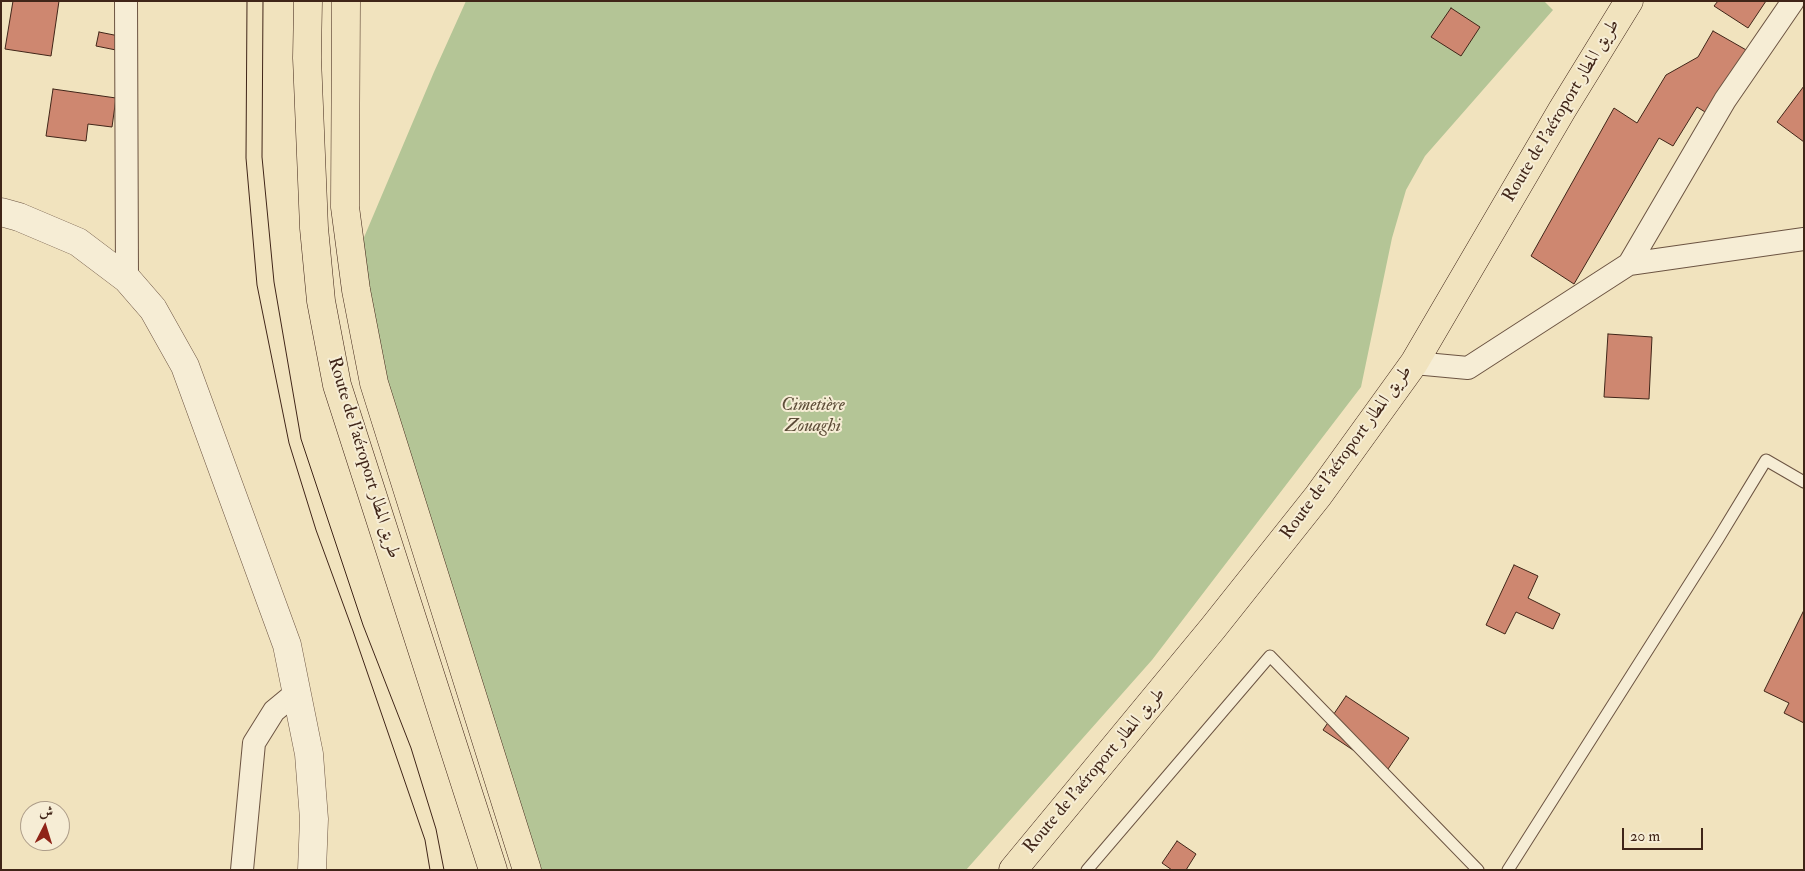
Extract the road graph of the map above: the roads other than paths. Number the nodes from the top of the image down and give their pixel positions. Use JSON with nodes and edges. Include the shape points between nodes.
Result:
{"nodes":[{"id":1,"x":126,"y":1,"type":"edge"},
{"id":2,"x":308,"y":1,"type":"edge"},
{"id":3,"x":346,"y":1,"type":"edge"},
{"id":4,"x":1629,"y":1,"type":"edge"},
{"id":5,"x":1793,"y":1,"type":"edge"},
{"id":6,"x":1,"y":212,"type":"edge"},
{"id":7,"x":1803,"y":238,"type":"edge"},
{"id":8,"x":1629,"y":264,"type":"junction"},
{"id":9,"x":127,"y":279,"type":"junction"},
{"id":10,"x":1414,"y":363,"type":"junction"},
{"id":11,"x":1804,"y":482,"type":"edge"},
{"id":12,"x":297,"y":692,"type":"junction"},
{"id":13,"x":480,"y":830,"type":"junction"},
{"id":14,"x":242,"y":870,"type":"edge"},
{"id":15,"x":312,"y":870,"type":"edge"},
{"id":16,"x":487,"y":870,"type":"edge"},
{"id":17,"x":493,"y":870,"type":"edge"},
{"id":18,"x":527,"y":870,"type":"edge"},
{"id":19,"x":1013,"y":870,"type":"edge"},
{"id":20,"x":1087,"y":870,"type":"edge"},
{"id":21,"x":1478,"y":870,"type":"edge"},
{"id":22,"x":1508,"y":870,"type":"edge"}],
"edges":[{"from":1,"to":9,"type":"street"},
{"from":2,"to":13,"type":"highway","name":"Route de l'aéroport طريق المطار","via":[[306,58],[314,228],[321,300],[337,385]]},
{"from":3,"to":18,"type":"highway","via":[[345,206],[356,290],[374,383]]},
{"from":4,"to":10,"type":"highway","name":"Route de l'aéroport طريق المطار"},
{"from":5,"to":8,"type":"street","via":[[1725,100]]},
{"from":6,"to":9,"type":"street","via":[[78,242]]},
{"from":7,"to":8,"type":"street"},
{"from":8,"to":10,"type":"street","via":[[1468,368]]},
{"from":9,"to":12,"type":"street","via":[[152,309],[185,366],[276,612]]},
{"from":10,"to":19,"type":"highway","name":"Route de l'aéroport طريق المطار","via":[[1318,496]]},
{"from":11,"to":22,"type":"lane","via":[[1766,460]]},
{"from":12,"to":14,"type":"street","via":[[274,710],[254,744]]},
{"from":12,"to":15,"type":"street","via":[[309,754],[314,819]]},
{"from":13,"to":16,"type":"highway"},
{"from":13,"to":17,"type":"highway","name":"Route de l'aéroport طريق المطار"},
{"from":20,"to":21,"type":"lane","via":[[1270,656]]}]}
